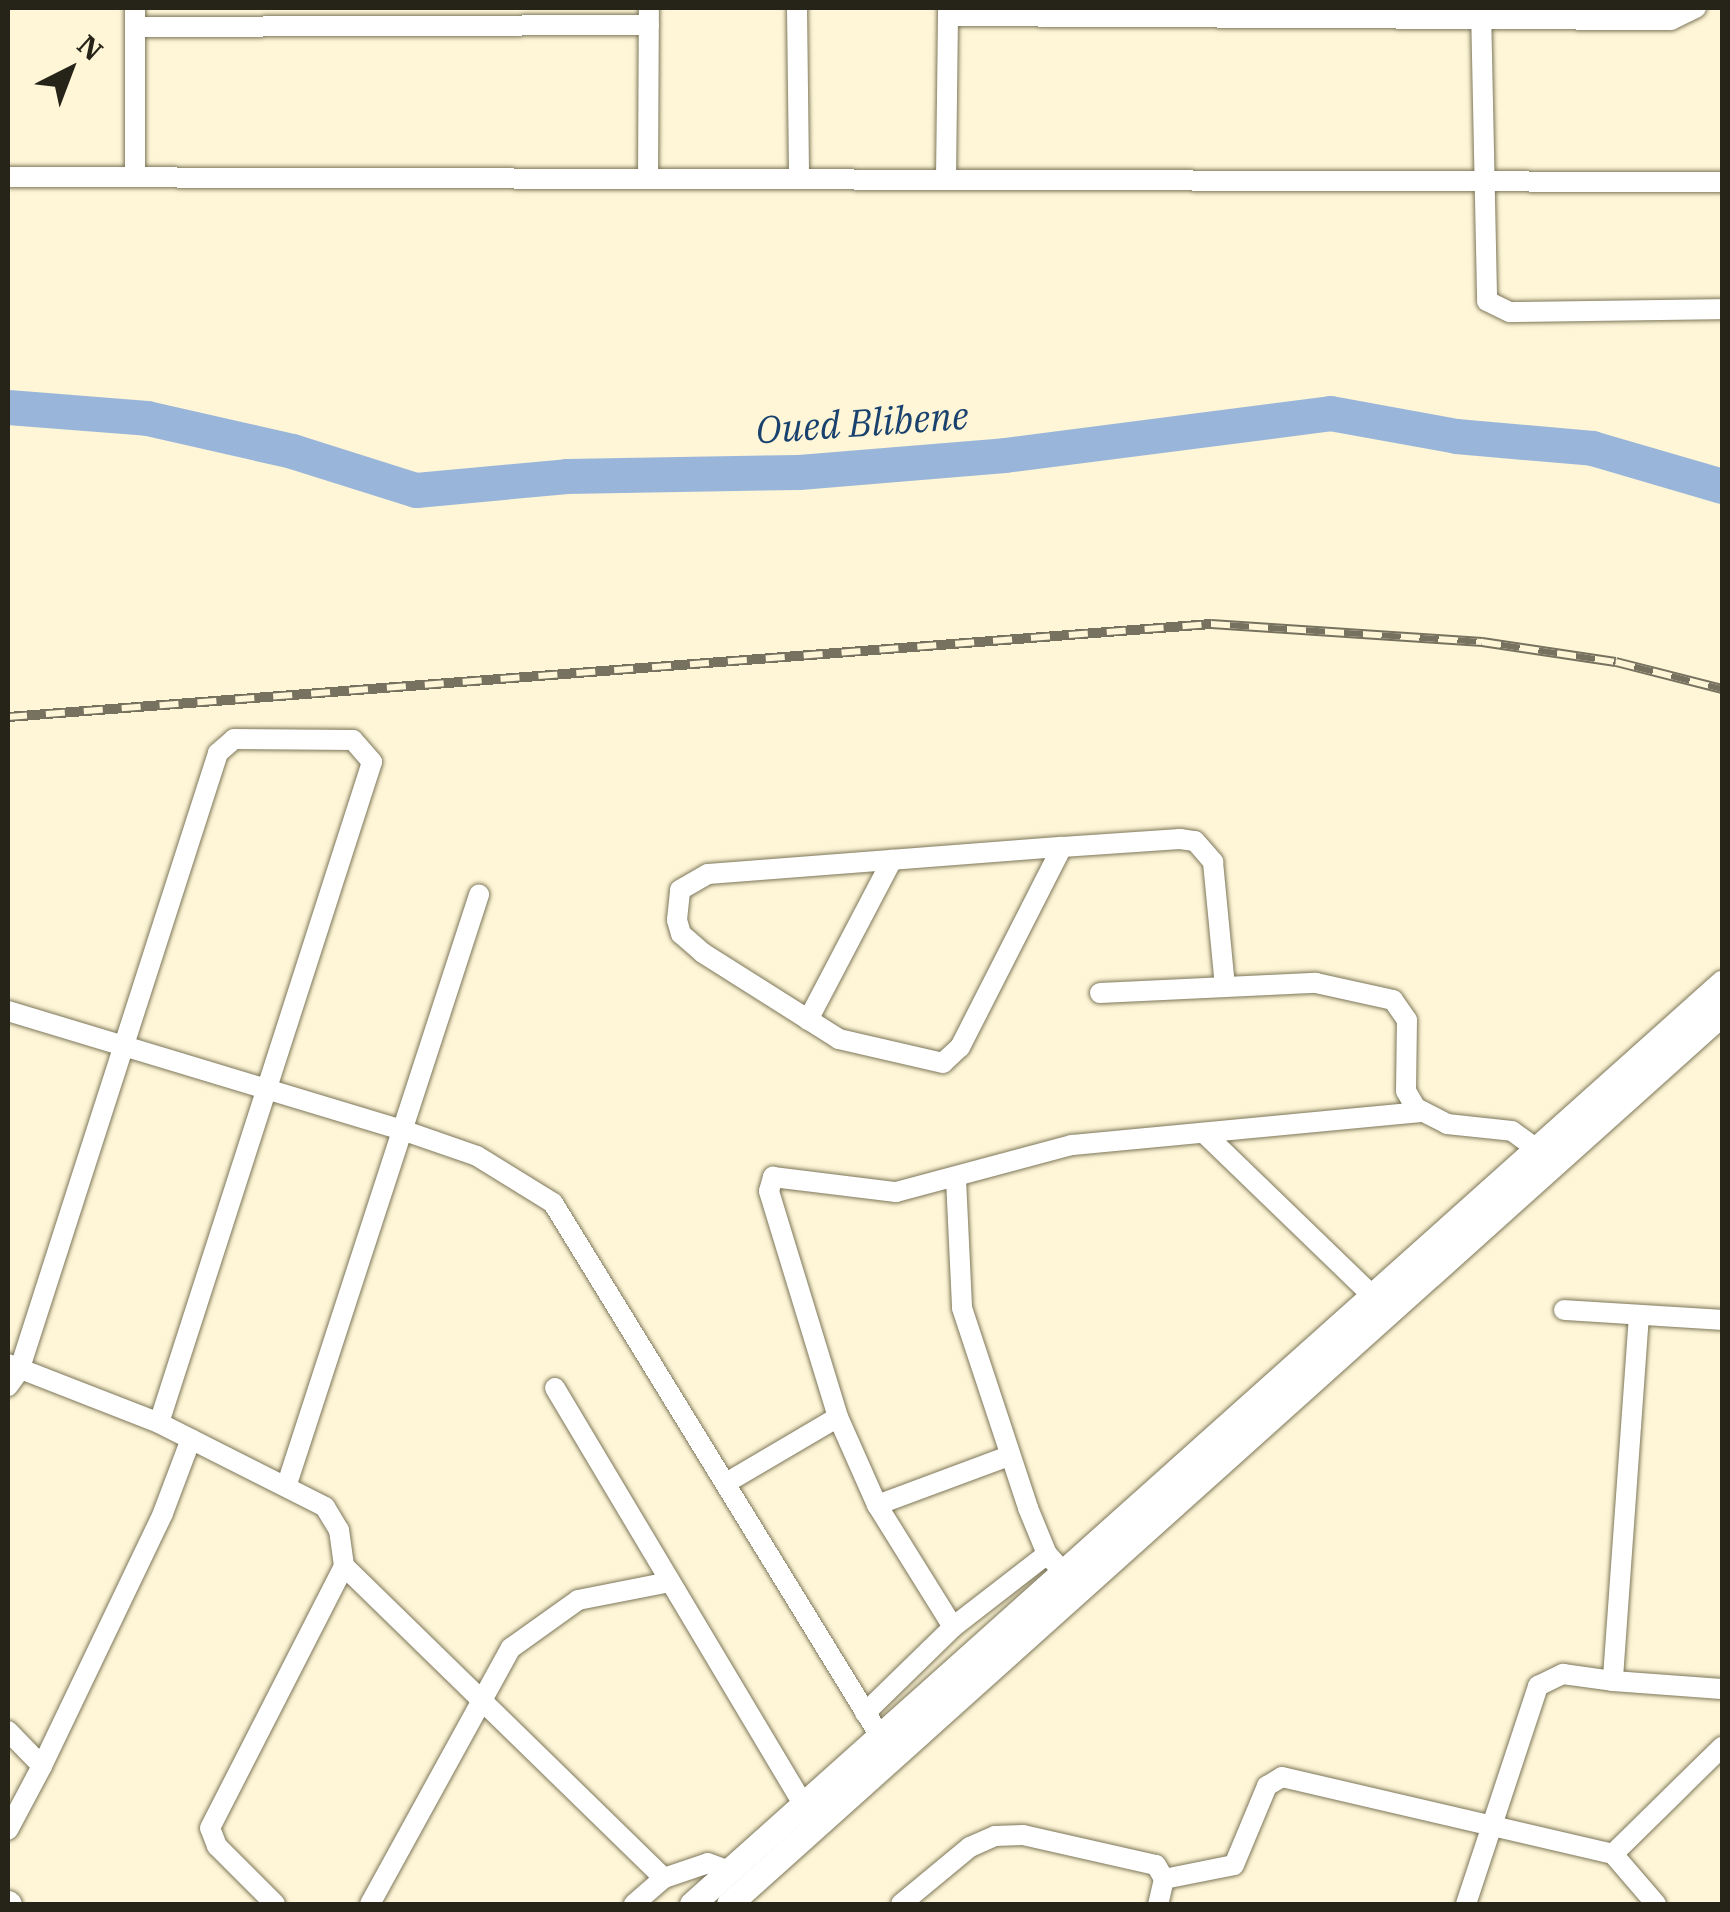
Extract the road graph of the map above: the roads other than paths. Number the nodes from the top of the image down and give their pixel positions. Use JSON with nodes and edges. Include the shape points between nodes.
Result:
{"nodes":[{"id":1,"x":798,"y":8,"type":"edge"},
{"id":2,"x":1696,"y":8,"type":"edge"},
{"id":3,"x":948,"y":12,"type":"edge"},
{"id":4,"x":1481,"y":13,"type":"edge"},
{"id":5,"x":649,"y":16,"type":"edge"},
{"id":6,"x":136,"y":17,"type":"edge"},
{"id":7,"x":8,"y":178,"type":"edge"},
{"id":8,"x":135,"y":178,"type":"junction"},
{"id":9,"x":648,"y":178,"type":"junction"},
{"id":10,"x":799,"y":178,"type":"junction"},
{"id":11,"x":946,"y":179,"type":"junction"},
{"id":12,"x":1480,"y":181,"type":"junction"},
{"id":13,"x":1722,"y":182,"type":"edge"},
{"id":14,"x":1722,"y":309,"type":"edge"},
{"id":15,"x":1062,"y":847,"type":"junction"},
{"id":16,"x":892,"y":860,"type":"junction"},
{"id":17,"x":479,"y":896,"type":"dead end"},
{"id":18,"x":1722,"y":983,"type":"edge"},
{"id":19,"x":1225,"y":986,"type":"junction"},
{"id":20,"x":1100,"y":993,"type":"dead end"},
{"id":21,"x":8,"y":1011,"type":"edge"},
{"id":22,"x":1722,"y":1012,"type":"edge"},
{"id":23,"x":808,"y":1020,"type":"junction"},
{"id":24,"x":120,"y":1047,"type":"junction"},
{"id":25,"x":272,"y":1088,"type":"junction"},
{"id":26,"x":1421,"y":1112,"type":"junction"},
{"id":27,"x":405,"y":1131,"type":"junction"},
{"id":28,"x":1204,"y":1133,"type":"junction"},
{"id":29,"x":1534,"y":1147,"type":"junction"},
{"id":30,"x":956,"y":1179,"type":"junction"},
{"id":31,"x":1382,"y":1302,"type":"junction"},
{"id":32,"x":1564,"y":1310,"type":"dead end"},
{"id":33,"x":1639,"y":1314,"type":"junction"},
{"id":34,"x":1722,"y":1320,"type":"edge"},
{"id":35,"x":11,"y":1373,"type":"edge"},
{"id":36,"x":555,"y":1388,"type":"dead end"},
{"id":37,"x":838,"y":1417,"type":"junction"},
{"id":38,"x":160,"y":1423,"type":"junction"},
{"id":39,"x":192,"y":1438,"type":"junction"},
{"id":40,"x":1009,"y":1456,"type":"junction"},
{"id":41,"x":726,"y":1483,"type":"junction"},
{"id":42,"x":287,"y":1484,"type":"junction"},
{"id":43,"x":876,"y":1506,"type":"junction"},
{"id":44,"x":1047,"y":1554,"type":"junction"},
{"id":45,"x":344,"y":1566,"type":"junction"},
{"id":46,"x":1066,"y":1575,"type":"junction"},
{"id":47,"x":670,"y":1582,"type":"junction"},
{"id":48,"x":954,"y":1627,"type":"junction"},
{"id":49,"x":1614,"y":1681,"type":"junction"},
{"id":50,"x":1722,"y":1689,"type":"edge"},
{"id":51,"x":481,"y":1700,"type":"junction"},
{"id":52,"x":865,"y":1713,"type":"junction"},
{"id":53,"x":8,"y":1730,"type":"edge"},
{"id":54,"x":880,"y":1736,"type":"junction"},
{"id":55,"x":1722,"y":1748,"type":"edge"},
{"id":56,"x":42,"y":1766,"type":"junction"},
{"id":57,"x":803,"y":1804,"type":"junction"},
{"id":58,"x":1492,"y":1823,"type":"junction"},
{"id":59,"x":8,"y":1830,"type":"edge"},
{"id":60,"x":1613,"y":1854,"type":"junction"},
{"id":61,"x":664,"y":1878,"type":"junction"},
{"id":62,"x":1164,"y":1879,"type":"junction"},
{"id":63,"x":737,"y":1888,"type":"edge"},
{"id":64,"x":275,"y":1904,"type":"edge"},
{"id":65,"x":370,"y":1904,"type":"edge"},
{"id":66,"x":634,"y":1904,"type":"edge"},
{"id":67,"x":692,"y":1904,"type":"edge"},
{"id":68,"x":901,"y":1904,"type":"edge"},
{"id":69,"x":1158,"y":1904,"type":"edge"},
{"id":70,"x":1466,"y":1904,"type":"edge"},
{"id":71,"x":1656,"y":1904,"type":"edge"}],
"edges":[{"from":1,"to":10,"type":"street"},
{"from":2,"to":4,"type":"street","via":[[1672,20]]},
{"from":3,"to":4,"type":"street"},
{"from":3,"to":11,"type":"street"},
{"from":4,"to":12,"type":"street"},
{"from":5,"to":6,"type":"street"},
{"from":5,"to":9,"type":"street"},
{"from":6,"to":8,"type":"street"},
{"from":7,"to":8,"type":"street"},
{"from":8,"to":9,"type":"street"},
{"from":9,"to":10,"type":"street"},
{"from":10,"to":11,"type":"street"},
{"from":11,"to":12,"type":"street"},
{"from":12,"to":13,"type":"street"},
{"from":12,"to":14,"type":"street","via":[[1482,284],[1493,307]]},
{"from":15,"to":16,"type":"street"},
{"from":15,"to":19,"type":"street","via":[[1180,839],[1208,851]]},
{"from":15,"to":23,"type":"street","via":[[953,1056],[930,1064],[840,1039]]},
{"from":16,"to":23,"type":"street"},
{"from":16,"to":23,"type":"street","via":[[708,874],[680,890],[681,934]]},
{"from":17,"to":27,"type":"street"},
{"from":18,"to":29,"type":"main road"},
{"from":19,"to":20,"type":"street"},
{"from":19,"to":26,"type":"street","via":[[1316,983],[1393,1000],[1407,1020],[1406,1090]]},
{"from":21,"to":24,"type":"street"},
{"from":22,"to":31,"type":"main road"},
{"from":24,"to":25,"type":"street"},
{"from":24,"to":25,"type":"street","via":[[225,743],[353,740],[372,762]]},
{"from":24,"to":35,"type":"street"},
{"from":25,"to":27,"type":"street"},
{"from":25,"to":38,"type":"street"},
{"from":26,"to":28,"type":"street"},
{"from":26,"to":29,"type":"street","via":[[1448,1124],[1512,1131]]},
{"from":27,"to":41,"type":"street","via":[[477,1156],[553,1203]]},
{"from":27,"to":42,"type":"street"},
{"from":28,"to":30,"type":"street","via":[[1072,1145]]},
{"from":28,"to":31,"type":"street"},
{"from":29,"to":31,"type":"main road"},
{"from":30,"to":37,"type":"street","via":[[896,1192],[781,1174],[768,1183]]},
{"from":30,"to":40,"type":"street","via":[[962,1308]]},
{"from":31,"to":46,"type":"main road"},
{"from":31,"to":63,"type":"main road"},
{"from":32,"to":33,"type":"street"},
{"from":33,"to":34,"type":"street"},
{"from":33,"to":49,"type":"street"},
{"from":35,"to":38,"type":"street"},
{"from":36,"to":47,"type":"street"},
{"from":37,"to":41,"type":"street"},
{"from":37,"to":43,"type":"street"},
{"from":38,"to":39,"type":"street"},
{"from":39,"to":42,"type":"street"},
{"from":39,"to":56,"type":"street"},
{"from":40,"to":43,"type":"street"},
{"from":40,"to":44,"type":"street"},
{"from":41,"to":52,"type":"street"},
{"from":42,"to":45,"type":"street","via":[[335,1518]]},
{"from":43,"to":48,"type":"street"},
{"from":44,"to":46,"type":"street"},
{"from":44,"to":48,"type":"street"},
{"from":45,"to":51,"type":"street"},
{"from":45,"to":64,"type":"street","via":[[210,1828],[217,1846]]},
{"from":46,"to":54,"type":"main road"},
{"from":47,"to":51,"type":"street","via":[[623,1596],[601,1594],[549,1616],[511,1648]]},
{"from":47,"to":57,"type":"street"},
{"from":48,"to":52,"type":"street"},
{"from":49,"to":50,"type":"street"},
{"from":49,"to":58,"type":"street","via":[[1562,1674],[1538,1686]]},
{"from":51,"to":61,"type":"street"},
{"from":51,"to":65,"type":"street"},
{"from":52,"to":54,"type":"street"},
{"from":53,"to":56,"type":"street"},
{"from":54,"to":57,"type":"main road"},
{"from":55,"to":60,"type":"street"},
{"from":56,"to":59,"type":"street"},
{"from":57,"to":63,"type":"main road"},
{"from":58,"to":60,"type":"street"},
{"from":58,"to":62,"type":"street","via":[[1282,1777],[1268,1786],[1234,1865]]},
{"from":58,"to":70,"type":"street"},
{"from":60,"to":71,"type":"street"},
{"from":61,"to":63,"type":"street","via":[[708,1864]]},
{"from":61,"to":66,"type":"street"},
{"from":62,"to":68,"type":"street","via":[[1156,1865],[1133,1856],[996,1836],[970,1848]]},
{"from":62,"to":69,"type":"street"},
{"from":63,"to":67,"type":"main road"}]}
